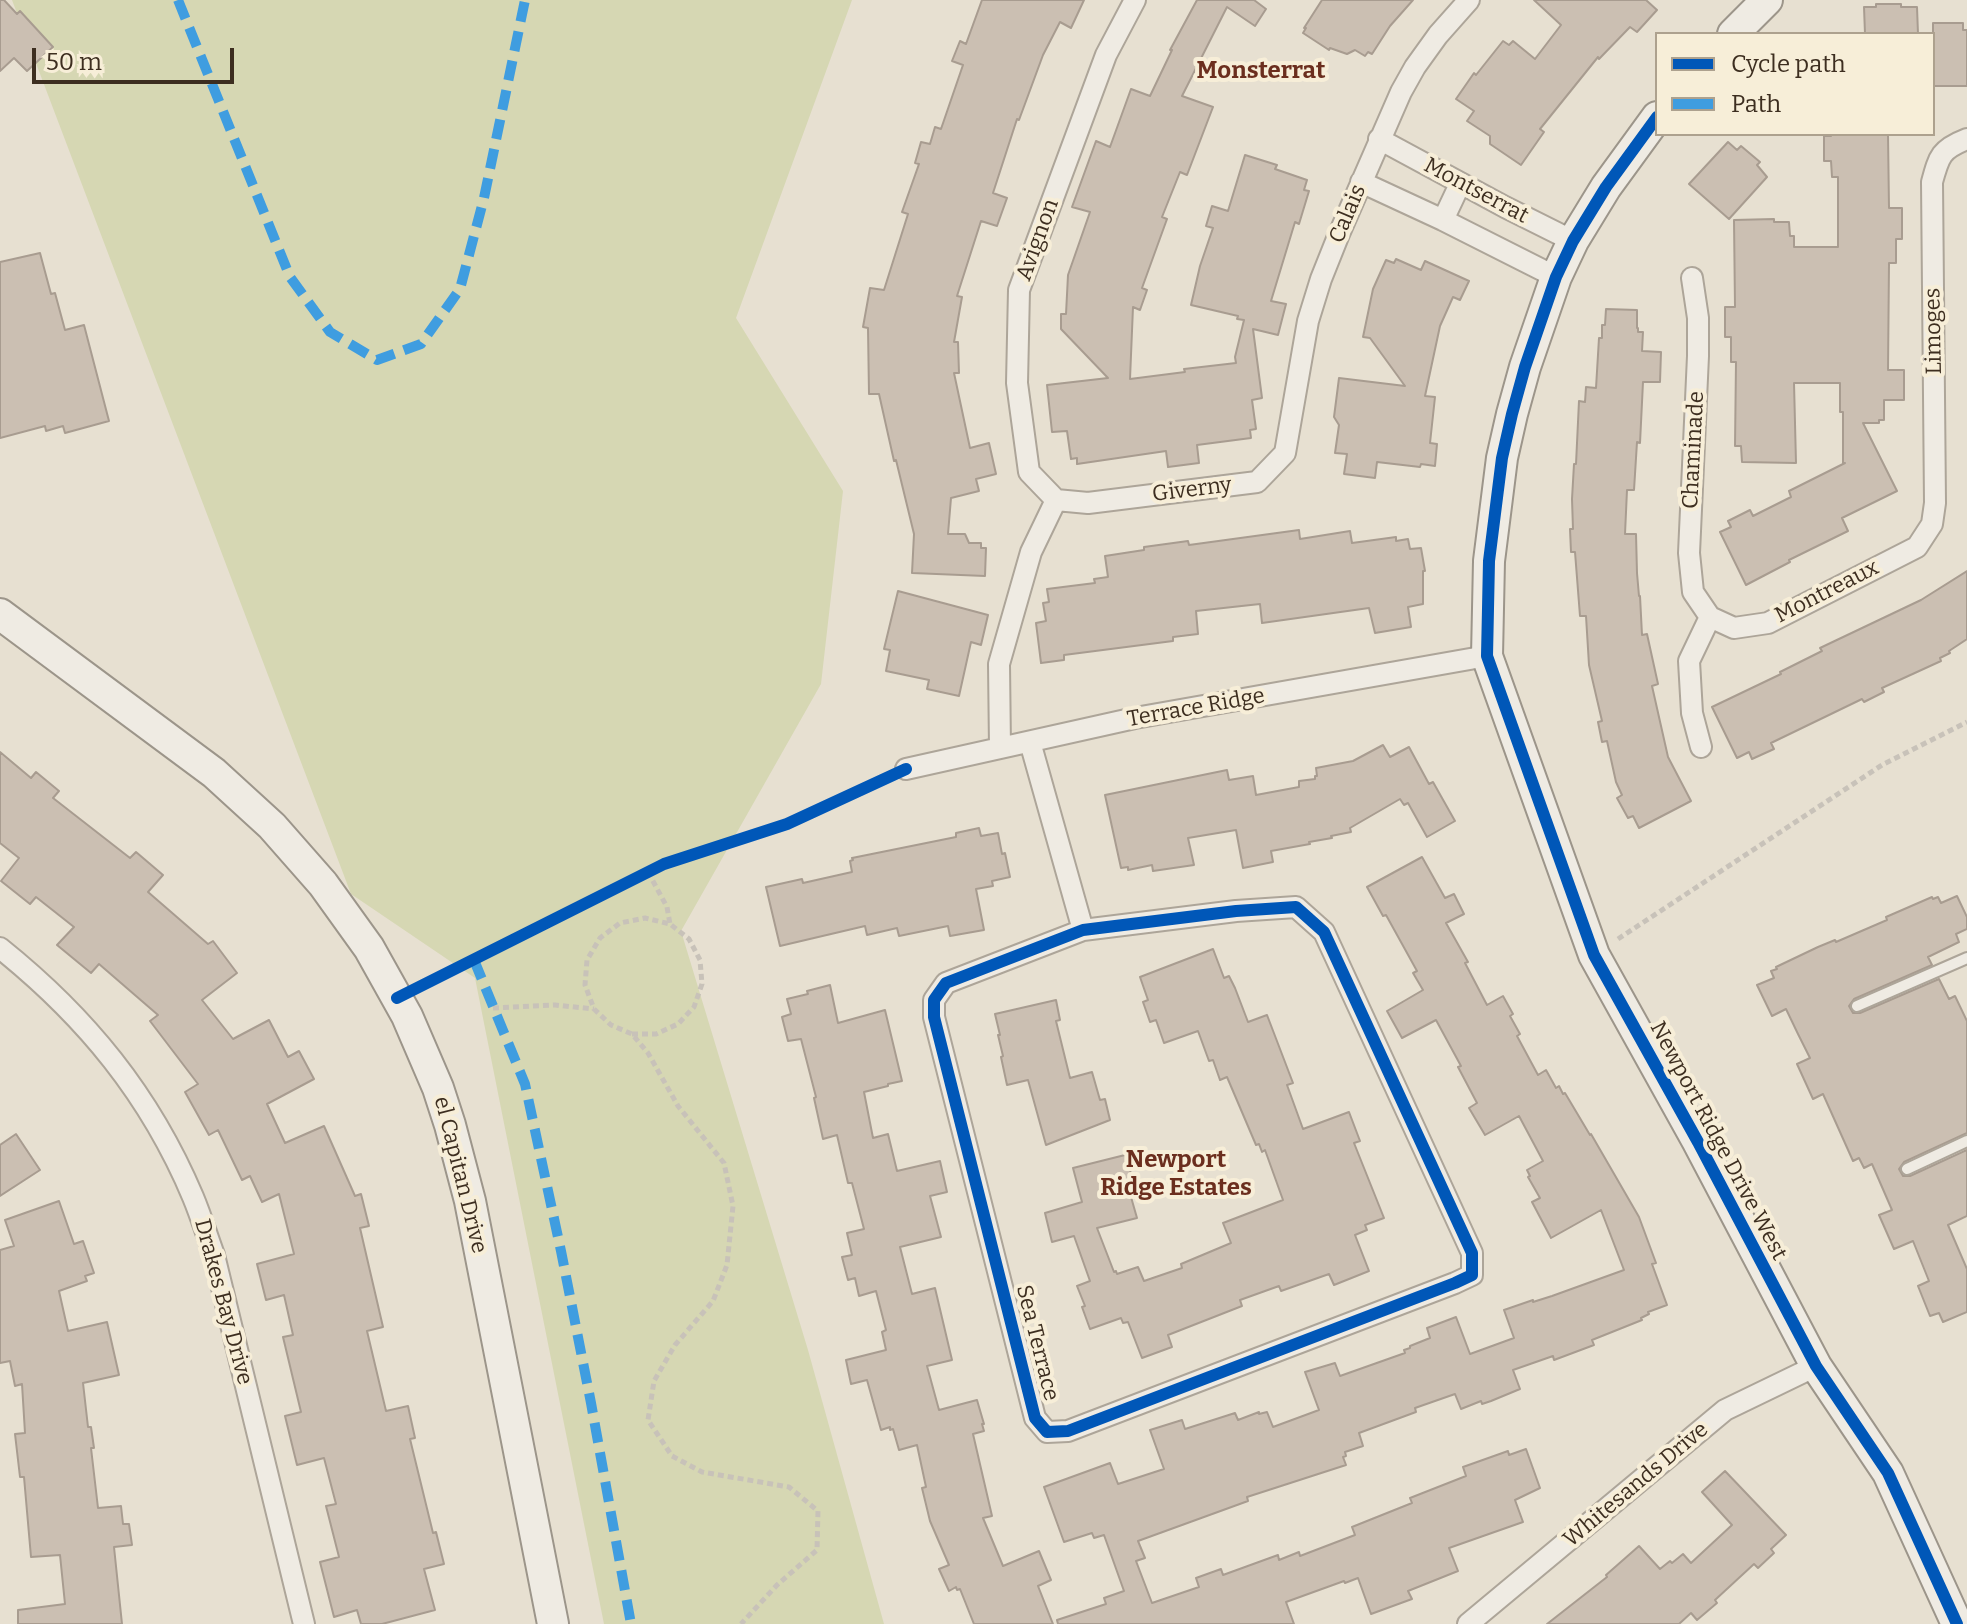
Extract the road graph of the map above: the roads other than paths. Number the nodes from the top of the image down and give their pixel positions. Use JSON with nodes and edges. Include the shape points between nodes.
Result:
{"nodes":[{"id":1,"x":1135,"y":0,"type":"edge"},
{"id":2,"x":1469,"y":0,"type":"edge"},
{"id":3,"x":1767,"y":0,"type":"edge"},
{"id":4,"x":1735,"y":32,"type":"edge"},
{"id":5,"x":1655,"y":120,"type":"edge"},
{"id":6,"x":1379,"y":139,"type":"junction"},
{"id":7,"x":1960,"y":142,"type":"edge"},
{"id":8,"x":1361,"y":182,"type":"junction"},
{"id":9,"x":1460,"y":184,"type":"junction"},
{"id":10,"x":1443,"y":220,"type":"junction"},
{"id":11,"x":1573,"y":241,"type":"junction"},
{"id":12,"x":1556,"y":277,"type":"junction"},
{"id":13,"x":1692,"y":278,"type":"dead end"},
{"id":14,"x":1285,"y":453,"type":"joint"},
{"id":15,"x":1056,"y":500,"type":"junction"},
{"id":16,"x":1932,"y":524,"type":"joint"},
{"id":17,"x":0,"y":614,"type":"edge"},
{"id":18,"x":1710,"y":617,"type":"junction"},
{"id":19,"x":1487,"y":656,"type":"junction"},
{"id":20,"x":1030,"y":742,"type":"junction"},
{"id":21,"x":1701,"y":747,"type":"dead end"},
{"id":22,"x":1000,"y":748,"type":"junction"},
{"id":23,"x":906,"y":769,"type":"dead end"},
{"id":24,"x":1083,"y":930,"type":"junction"},
{"id":25,"x":0,"y":948,"type":"edge"},
{"id":26,"x":1967,"y":958,"type":"edge"},
{"id":27,"x":1857,"y":1006,"type":"dead end"},
{"id":28,"x":1967,"y":1141,"type":"edge"},
{"id":29,"x":1907,"y":1169,"type":"dead end"},
{"id":30,"x":1816,"y":1366,"type":"junction"},
{"id":31,"x":304,"y":1624,"type":"edge"},
{"id":32,"x":553,"y":1624,"type":"edge"},
{"id":33,"x":1468,"y":1624,"type":"edge"},
{"id":34,"x":1957,"y":1624,"type":"edge"}],
"edges":[{"from":1,"to":15,"type":"street","name":"Avignon","via":[[1106,55],[1019,290],[1017,383],[1029,472]]},
{"from":2,"to":6,"type":"street","name":"Calais","via":[[1415,67]]},
{"from":3,"to":4,"type":"street"},
{"from":5,"to":11,"type":"street"},
{"from":6,"to":8,"type":"street","name":"Calais"},
{"from":6,"to":9,"type":"street","name":"Montserrat"},
{"from":7,"to":16,"type":"street","name":"Limoges","via":[[1938,158],[1932,182]]},
{"from":8,"to":10,"type":"street","name":"Montserrat"},
{"from":8,"to":14,"type":"street","name":"Calais","via":[[1308,321]]},
{"from":9,"to":10,"type":"street"},
{"from":9,"to":11,"type":"street","name":"Montserrat"},
{"from":10,"to":12,"type":"street","name":"Montserrat"},
{"from":11,"to":12,"type":"street"},
{"from":12,"to":19,"type":"street","via":[[1502,458],[1489,561]]},
{"from":13,"to":18,"type":"street","name":"Chaminade","via":[[1698,356],[1689,553],[1693,592]]},
{"from":14,"to":15,"type":"street","name":"Giverny","via":[[1257,482],[1088,503]]},
{"from":15,"to":22,"type":"street","via":[[1031,552],[999,664]]},
{"from":16,"to":18,"type":"street","name":"Montreaux","via":[[1917,547],[1768,623],[1734,628]]},
{"from":17,"to":32,"type":"street","name":"el Capitan Drive","via":[[214,773],[272,826],[333,897],[402,1007],[438,1088],[470,1201]]},
{"from":18,"to":21,"type":"street","via":[[1689,661],[1692,713]]},
{"from":19,"to":20,"type":"street","name":"Terrace Ridge","via":[[1135,718]]},
{"from":19,"to":30,"type":"street","name":"Newport Ridge Drive West","via":[[1594,955]]},
{"from":20,"to":22,"type":"street","name":"Terrace Ridge"},
{"from":20,"to":24,"type":"street"},
{"from":22,"to":23,"type":"street","name":"Terrace Ridge"},
{"from":24,"to":24,"type":"street","name":"Sea Terrace","via":[[946,983],[934,1000],[1035,1418],[1047,1432],[1068,1431],[1472,1275],[1472,1253],[1324,932],[1296,907]]},
{"from":25,"to":31,"type":"street","name":"Drakes Bay Drive","via":[[61,1000],[101,1045],[138,1093],[194,1199],[214,1255]]},
{"from":26,"to":27,"type":"lane"},
{"from":28,"to":29,"type":"lane"},
{"from":30,"to":33,"type":"street","name":"Whitesands Drive","via":[[1725,1410]]},
{"from":30,"to":34,"type":"street","name":"Newport Ridge Drive West","via":[[1888,1473]]}]}
